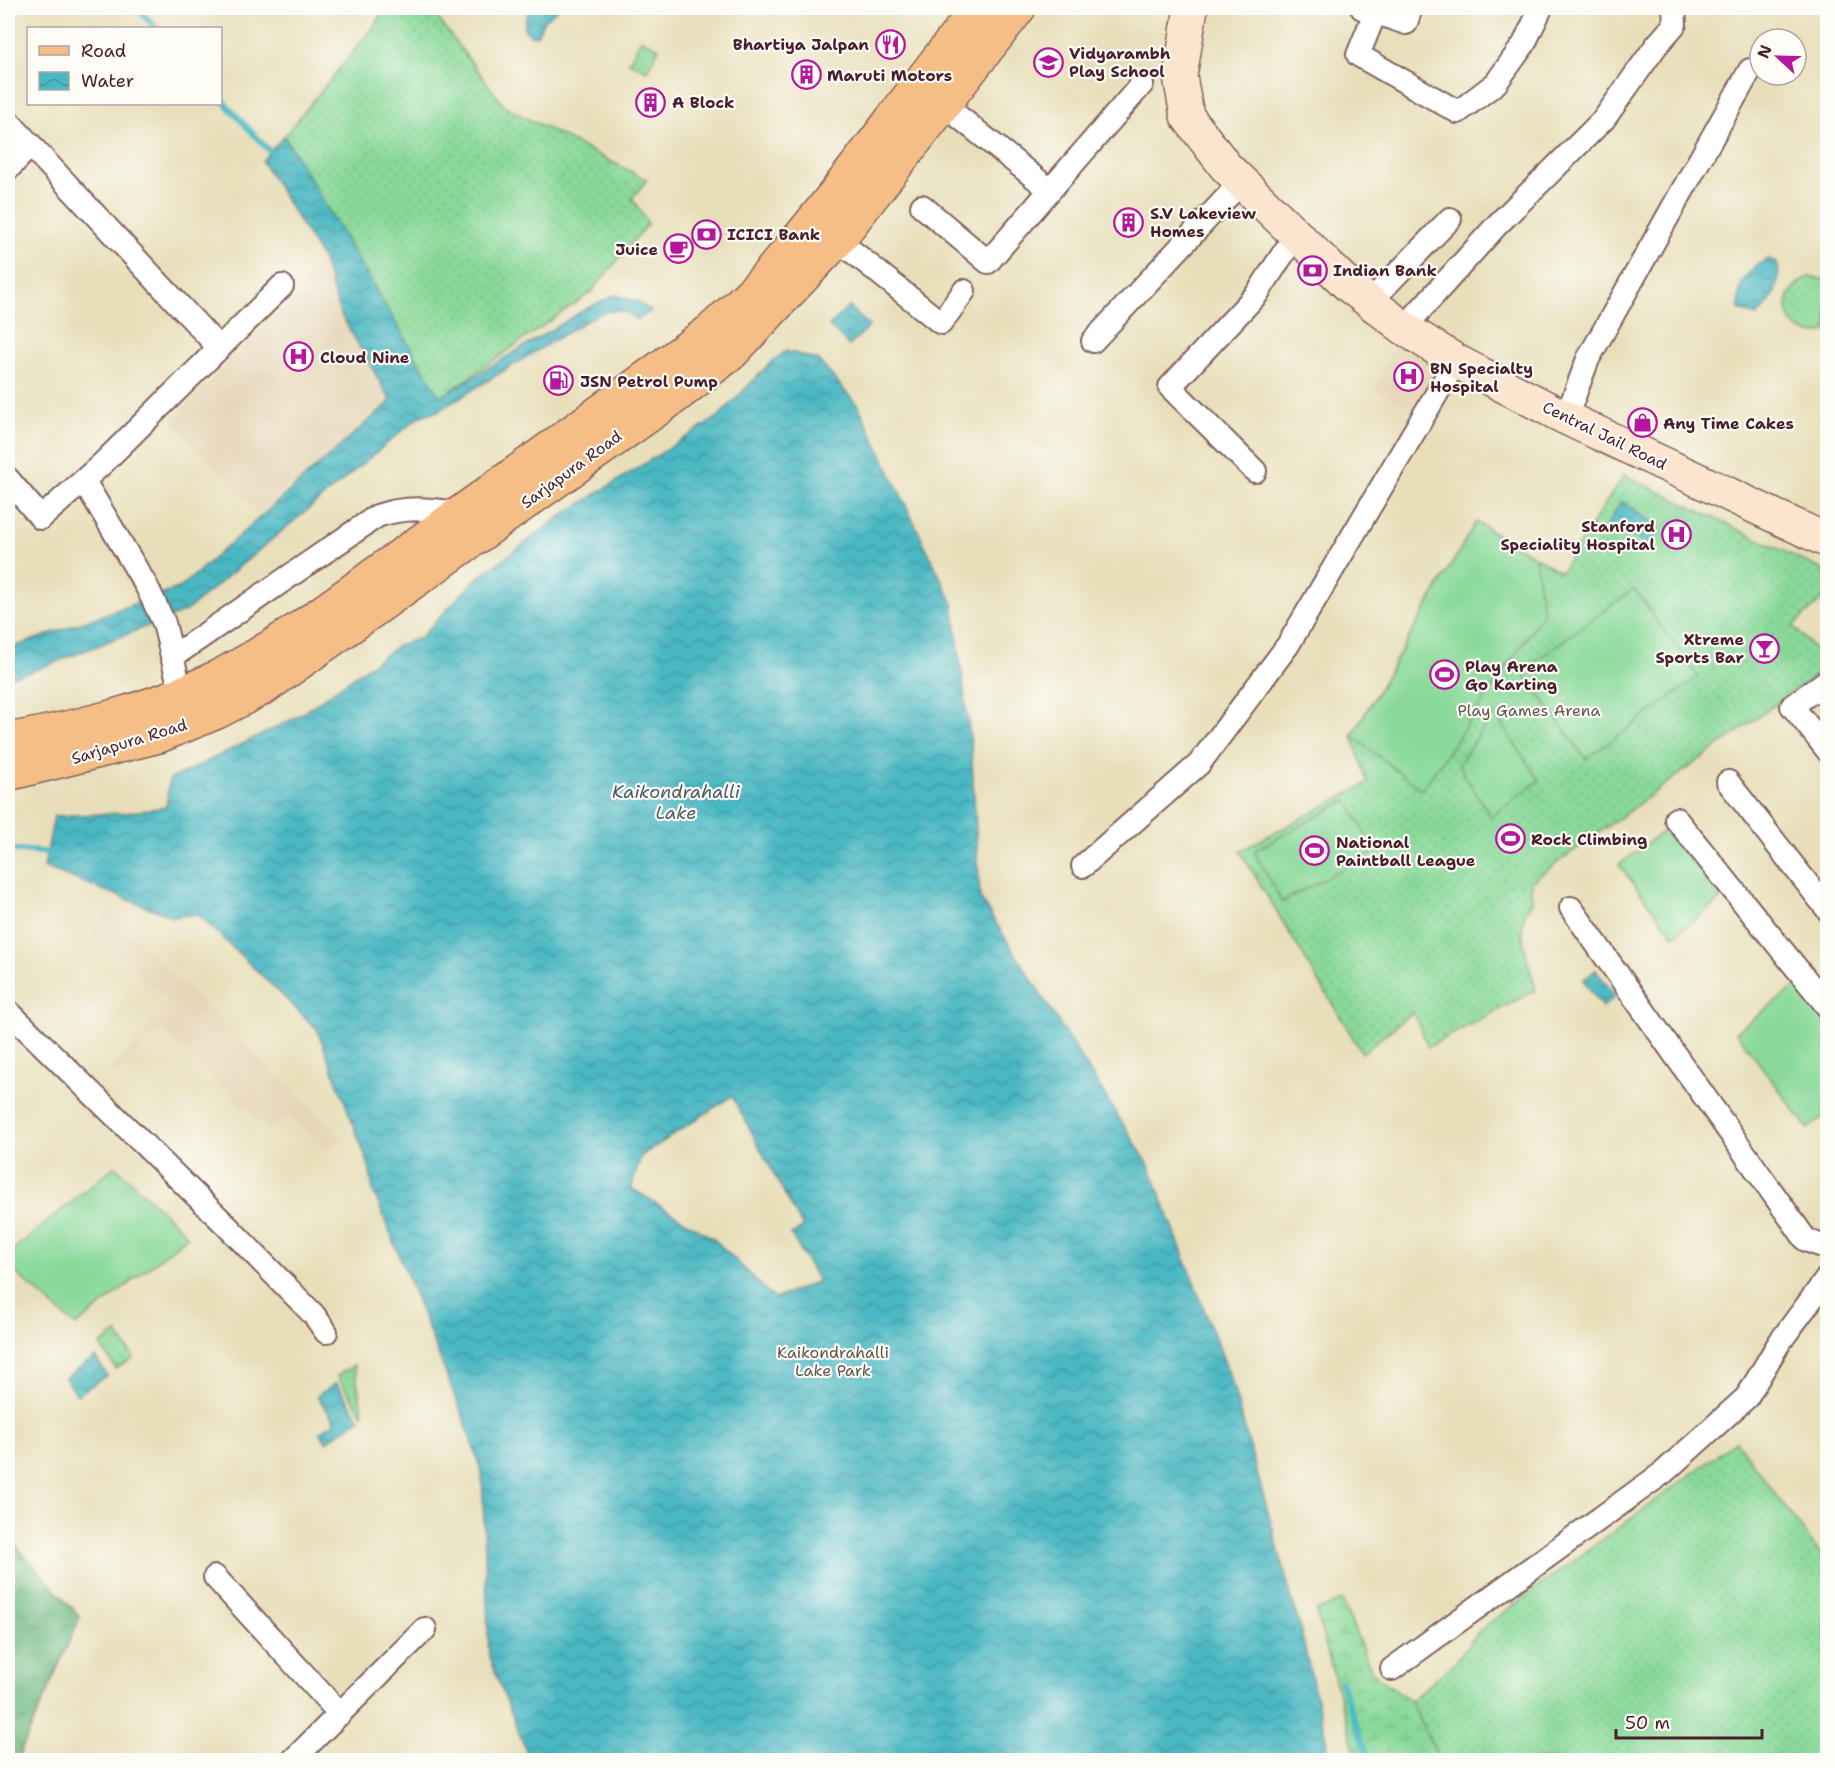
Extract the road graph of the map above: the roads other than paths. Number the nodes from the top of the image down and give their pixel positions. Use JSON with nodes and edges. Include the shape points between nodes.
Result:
{"nodes":[{"id":1,"x":978,"y":8,"type":"edge"},
{"id":2,"x":1019,"y":8,"type":"edge"},
{"id":3,"x":1191,"y":8,"type":"edge"},
{"id":4,"x":1411,"y":8,"type":"edge"},
{"id":5,"x":1541,"y":8,"type":"edge"},
{"id":6,"x":1674,"y":8,"type":"edge"},
{"id":7,"x":1368,"y":10,"type":"edge"},
{"id":8,"x":1748,"y":74,"type":"edge"},
{"id":9,"x":1142,"y":84,"type":"dead end"},
{"id":10,"x":944,"y":105,"type":"junction"},
{"id":11,"x":8,"y":121,"type":"edge"},
{"id":12,"x":31,"y":145,"type":"junction"},
{"id":13,"x":8,"y":168,"type":"edge"},
{"id":14,"x":1241,"y":182,"type":"junction"},
{"id":15,"x":1050,"y":190,"type":"junction"},
{"id":16,"x":922,"y":206,"type":"dead end"},
{"id":17,"x":1450,"y":219,"type":"dead end"},
{"id":18,"x":1296,"y":234,"type":"junction"},
{"id":19,"x":838,"y":240,"type":"junction"},
{"id":20,"x":282,"y":286,"type":"dead end"},
{"id":21,"x":964,"y":291,"type":"dead end"},
{"id":22,"x":1370,"y":302,"type":"junction"},
{"id":23,"x":1404,"y":328,"type":"junction"},
{"id":24,"x":1093,"y":341,"type":"dead end"},
{"id":25,"x":219,"y":348,"type":"junction"},
{"id":26,"x":1456,"y":361,"type":"junction"},
{"id":27,"x":1566,"y":418,"type":"junction"},
{"id":28,"x":1255,"y":471,"type":"dead end"},
{"id":29,"x":8,"y":479,"type":"edge"},
{"id":30,"x":84,"y":481,"type":"junction"},
{"id":31,"x":459,"y":513,"type":"junction"},
{"id":32,"x":1827,"y":541,"type":"edge"},
{"id":33,"x":172,"y":657,"type":"junction"},
{"id":34,"x":1827,"y":680,"type":"edge"},
{"id":35,"x":181,"y":693,"type":"junction"},
{"id":36,"x":8,"y":740,"type":"edge"},
{"id":37,"x":1827,"y":751,"type":"edge"},
{"id":38,"x":8,"y":774,"type":"edge"},
{"id":39,"x":1728,"y":782,"type":"dead end"},
{"id":40,"x":1676,"y":819,"type":"dead end"},
{"id":41,"x":1083,"y":866,"type":"dead end"},
{"id":42,"x":1571,"y":908,"type":"dead end"},
{"id":43,"x":1827,"y":910,"type":"edge"},
{"id":44,"x":1827,"y":1007,"type":"edge"},
{"id":45,"x":8,"y":1011,"type":"edge"},
{"id":46,"x":1827,"y":1248,"type":"edge"},
{"id":47,"x":1827,"y":1277,"type":"edge"},
{"id":48,"x":326,"y":1332,"type":"dead end"},
{"id":49,"x":215,"y":1578,"type":"dead end"},
{"id":50,"x":425,"y":1629,"type":"dead end"},
{"id":51,"x":1392,"y":1670,"type":"dead end"},
{"id":52,"x":340,"y":1714,"type":"junction"},
{"id":53,"x":293,"y":1761,"type":"edge"}],
"edges":[{"from":1,"to":31,"type":"main road","name":"Sarjapura Road","via":[[857,164],[748,295],[711,330]]},
{"from":2,"to":10,"type":"main road","name":"Sarjapura Road"},
{"from":3,"to":14,"type":"main road","name":"Central Jail Road","via":[[1180,76],[1187,116]]},
{"from":4,"to":7,"type":"street","via":[[1406,23]]},
{"from":5,"to":7,"type":"street","via":[[1524,44],[1496,83],[1458,111],[1358,56]]},
{"from":6,"to":23,"type":"street","via":[[1675,24],[1604,118],[1538,182]]},
{"from":8,"to":27,"type":"street","via":[[1588,359]]},
{"from":9,"to":15,"type":"street"},
{"from":10,"to":15,"type":"street"},
{"from":10,"to":19,"type":"main road","name":"Sarjapura Road"},
{"from":11,"to":12,"type":"street"},
{"from":12,"to":13,"type":"street"},
{"from":12,"to":25,"type":"street"},
{"from":14,"to":18,"type":"main road","name":"Central Jail Road"},
{"from":14,"to":24,"type":"street"},
{"from":15,"to":16,"type":"street","via":[[988,262]]},
{"from":17,"to":22,"type":"street"},
{"from":18,"to":22,"type":"main road","name":"Central Jail Road"},
{"from":18,"to":28,"type":"street","via":[[1257,294],[1170,387]]},
{"from":19,"to":21,"type":"street","via":[[941,323]]},
{"from":19,"to":38,"type":"main road","name":"Sarjapura Road","via":[[731,354],[265,687],[159,736]]},
{"from":20,"to":25,"type":"street"},
{"from":22,"to":23,"type":"main road","name":"Central Jail Road"},
{"from":23,"to":26,"type":"main road","name":"Central Jail Road"},
{"from":25,"to":30,"type":"street"},
{"from":26,"to":27,"type":"main road","name":"Central Jail Road"},
{"from":26,"to":41,"type":"street","via":[[1288,645],[1199,764]]},
{"from":27,"to":32,"type":"main road","name":"Central Jail Road"},
{"from":29,"to":30,"type":"street","via":[[41,518]]},
{"from":30,"to":33,"type":"street","via":[[147,587],[164,623]]},
{"from":31,"to":33,"type":"street","via":[[422,508],[377,516]]},
{"from":31,"to":35,"type":"main road","name":"Sarjapura Road","via":[[289,634],[247,661]]},
{"from":33,"to":35,"type":"street"},
{"from":34,"to":37,"type":"street","via":[[1792,706]]},
{"from":35,"to":36,"type":"main road","name":"Sarjapura Road","via":[[58,731]]},
{"from":39,"to":43,"type":"street"},
{"from":40,"to":44,"type":"street"},
{"from":42,"to":46,"type":"street","via":[[1806,1240]]},
{"from":45,"to":48,"type":"street","via":[[229,1228]]},
{"from":47,"to":51,"type":"street","via":[[1779,1343],[1748,1397],[1664,1472]]},
{"from":49,"to":52,"type":"street"},
{"from":50,"to":52,"type":"street"},
{"from":52,"to":53,"type":"street"}]}
